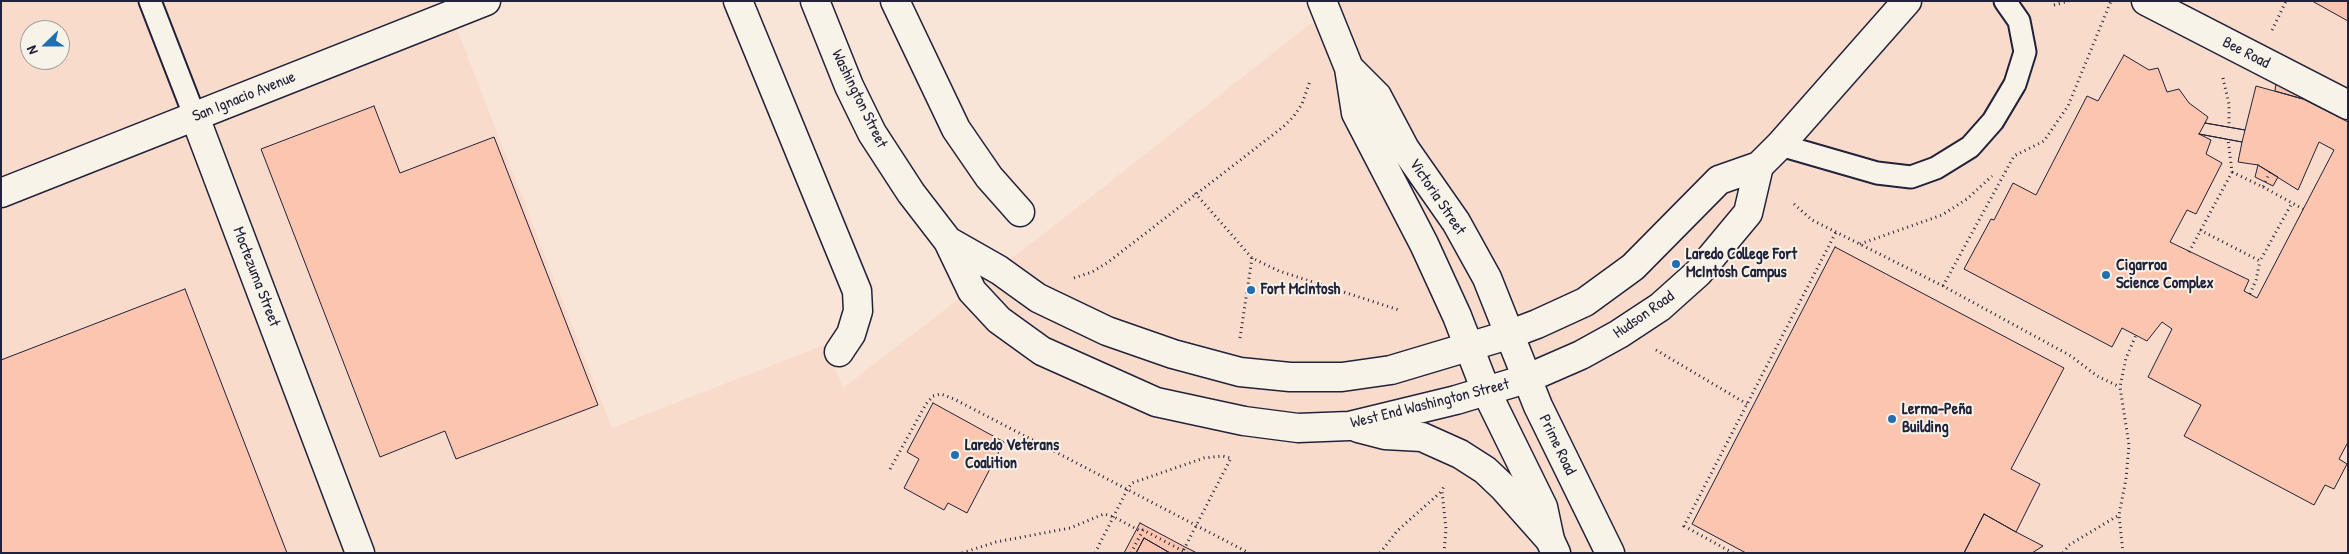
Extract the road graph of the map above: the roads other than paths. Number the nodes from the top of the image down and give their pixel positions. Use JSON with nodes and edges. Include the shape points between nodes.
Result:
{"nodes":[{"id":1,"x":150,"y":1,"type":"edge"},
{"id":2,"x":486,"y":1,"type":"edge"},
{"id":3,"x":738,"y":1,"type":"edge"},
{"id":4,"x":815,"y":1,"type":"edge"},
{"id":5,"x":895,"y":1,"type":"edge"},
{"id":6,"x":1322,"y":1,"type":"edge"},
{"id":7,"x":1907,"y":1,"type":"edge"},
{"id":8,"x":2005,"y":1,"type":"edge"},
{"id":9,"x":2146,"y":1,"type":"edge"},
{"id":10,"x":1349,"y":68,"type":"junction"},
{"id":11,"x":2348,"y":105,"type":"edge"},
{"id":12,"x":194,"y":117,"type":"junction"},
{"id":13,"x":1780,"y":145,"type":"junction"},
{"id":14,"x":1759,"y":166,"type":"junction"},
{"id":15,"x":1,"y":193,"type":"edge"},
{"id":16,"x":1020,"y":212,"type":"dead end"},
{"id":17,"x":948,"y":241,"type":"junction"},
{"id":18,"x":1508,"y":335,"type":"junction"},
{"id":19,"x":1467,"y":347,"type":"junction"},
{"id":20,"x":839,"y":352,"type":"dead end"},
{"id":21,"x":1526,"y":379,"type":"junction"},
{"id":22,"x":1486,"y":391,"type":"junction"},
{"id":23,"x":1349,"y":426,"type":"junction"},
{"id":24,"x":1553,"y":547,"type":"edge"},
{"id":25,"x":360,"y":553,"type":"edge"},
{"id":26,"x":1610,"y":553,"type":"edge"}],
"edges":[{"from":1,"to":12,"type":"lane","name":"Moctezuma Street"},
{"from":2,"to":12,"type":"street","name":"San Ignacio Avenue"},
{"from":3,"to":20,"type":"street","via":[[857,290],[858,311],[851,334]]},
{"from":4,"to":17,"type":"street","name":"Washington Street","via":[[872,133],[911,193]]},
{"from":5,"to":16,"type":"street","via":[[956,129],[989,177]]},
{"from":6,"to":10,"type":"street","name":"Victoria Street"},
{"from":7,"to":13,"type":"street"},
{"from":8,"to":13,"type":"lane","via":[[2019,21],[2025,52],[2014,84],[1993,120],[1970,147],[1936,168],[1911,177],[1877,173]]},
{"from":9,"to":11,"type":"street","name":"Bee Road"},
{"from":10,"to":18,"type":"street","name":"Victoria Street","via":[[1377,96],[1405,149],[1456,222],[1487,278]]},
{"from":10,"to":19,"type":"street","name":"Victoria Street","via":[[1356,113],[1424,244]]},
{"from":12,"to":15,"type":"street","name":"San Ignacio Avenue"},
{"from":12,"to":25,"type":"street","name":"Moctezuma Street"},
{"from":13,"to":14,"type":"street"},
{"from":14,"to":18,"type":"street","via":[[1720,180],[1633,267],[1585,302]]},
{"from":14,"to":21,"type":"street","name":"Hudson Road","via":[[1748,212],[1698,273],[1660,307],[1619,334]]},
{"from":17,"to":19,"type":"street","via":[[999,270],[1038,298],[1107,331],[1173,354],[1240,372],[1290,377],[1342,377],[1391,370]]},
{"from":17,"to":23,"type":"street","name":"West End Washington Street","via":[[972,291],[999,320],[1042,351],[1103,380],[1156,402],[1244,421],[1298,428]]},
{"from":18,"to":19,"type":"street"},
{"from":18,"to":21,"type":"street","name":"Prime Road"},
{"from":19,"to":22,"type":"street"},
{"from":21,"to":22,"type":"street","name":"West End Washington Street"},
{"from":21,"to":26,"type":"street","name":"Prime Road"},
{"from":22,"to":23,"type":"street","name":"West End Washington Street"},
{"from":22,"to":24,"type":"street","via":[[1543,507]]},
{"from":23,"to":24,"type":"street","via":[[1385,434],[1422,437],[1460,454],[1485,470],[1503,487]]}]}
